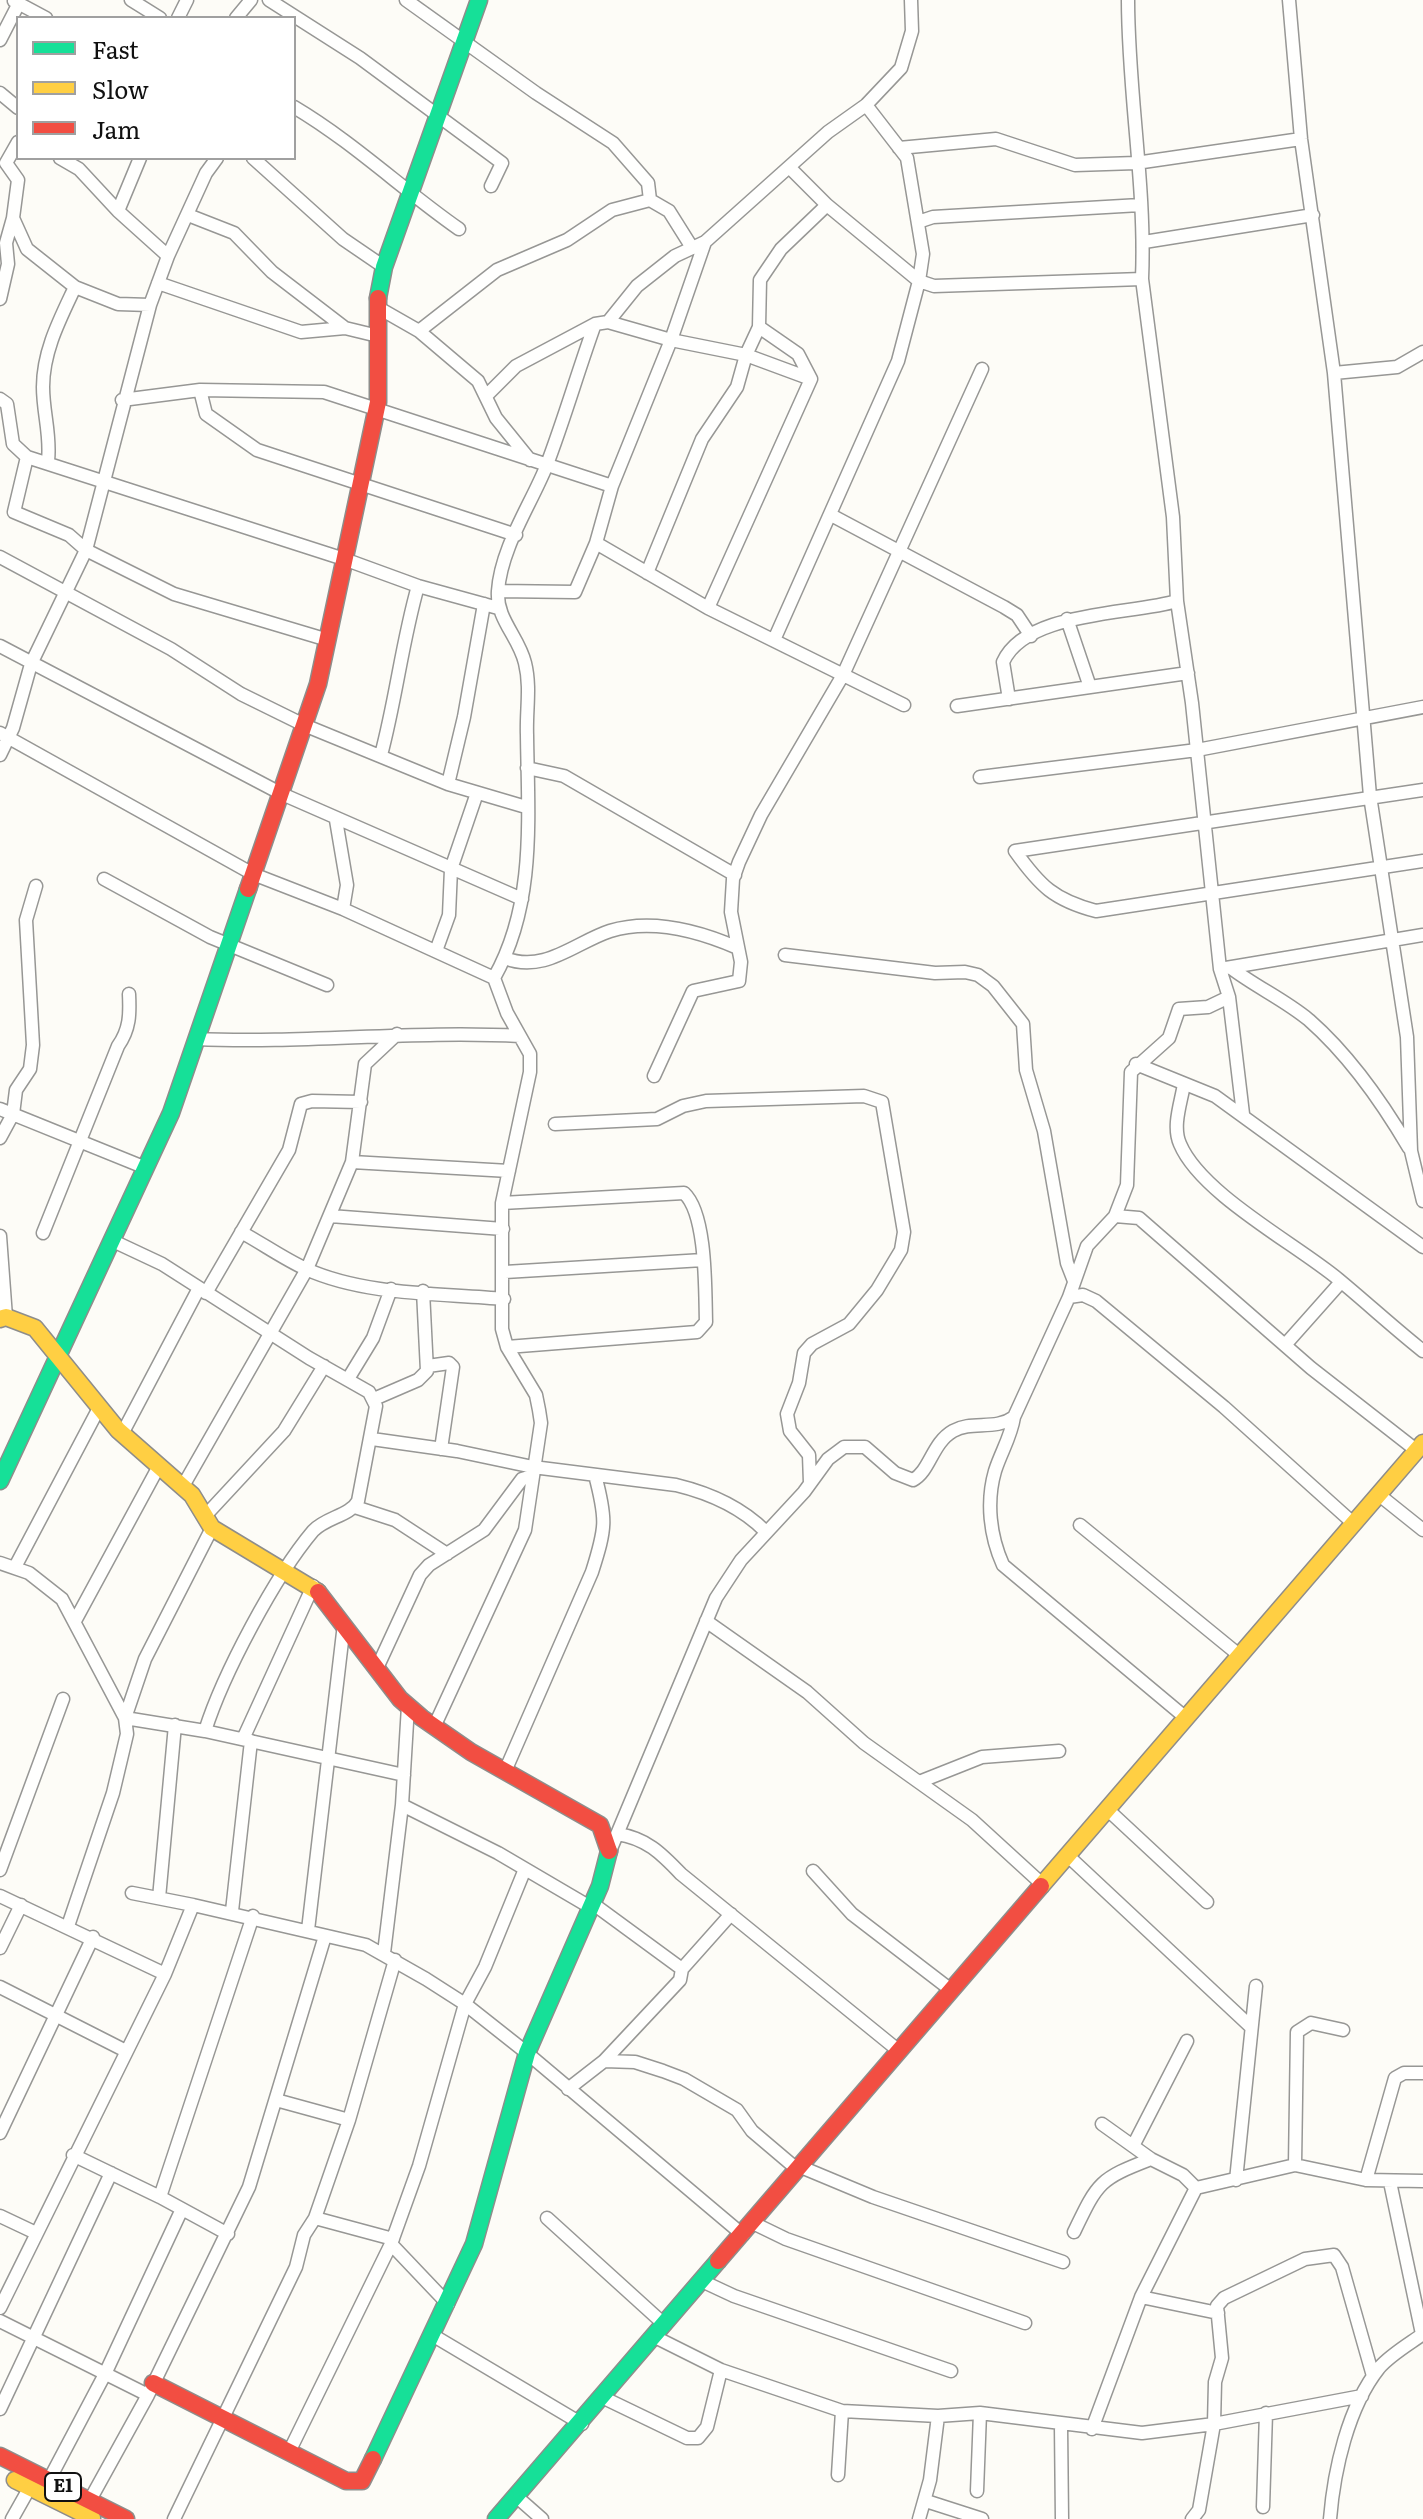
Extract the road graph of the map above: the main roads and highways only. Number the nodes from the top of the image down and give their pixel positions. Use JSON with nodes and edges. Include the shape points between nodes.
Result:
{"nodes":[{"id":1,"x":479,"y":0,"type":"edge"},
{"id":2,"x":3,"y":1318,"type":"edge"},
{"id":3,"x":58,"y":1360,"type":"junction"},
{"id":4,"x":1420,"y":1447,"type":"edge"},
{"id":5,"x":0,"y":1481,"type":"edge"},
{"id":6,"x":150,"y":2389,"type":"road end"},
{"id":7,"x":0,"y":2456,"type":"edge"},
{"id":8,"x":0,"y":2472,"type":"edge"},
{"id":9,"x":94,"y":2519,"type":"edge"},
{"id":10,"x":126,"y":2519,"type":"edge"},
{"id":11,"x":496,"y":2519,"type":"edge"}],
"edges":[{"from":1,"to":3,"type":"main road","via":[[384,267],[377,307],[377,408],[328,640],[304,725],[171,1113]]},
{"from":2,"to":3,"type":"main road","via":[[35,1328]]},
{"from":3,"to":5,"type":"main road"},
{"from":3,"to":6,"type":"main road","via":[[122,1434],[183,1486],[209,1522],[313,1586],[408,1706],[434,1727],[600,1825],[609,1843],[591,1905],[527,2053],[474,2244],[362,2481],[346,2481],[225,2419]]},
{"from":4,"to":11,"type":"main road"},
{"from":7,"to":10,"type":"main road","number":"E1"},
{"from":8,"to":9,"type":"main road","number":"E1"}]}
